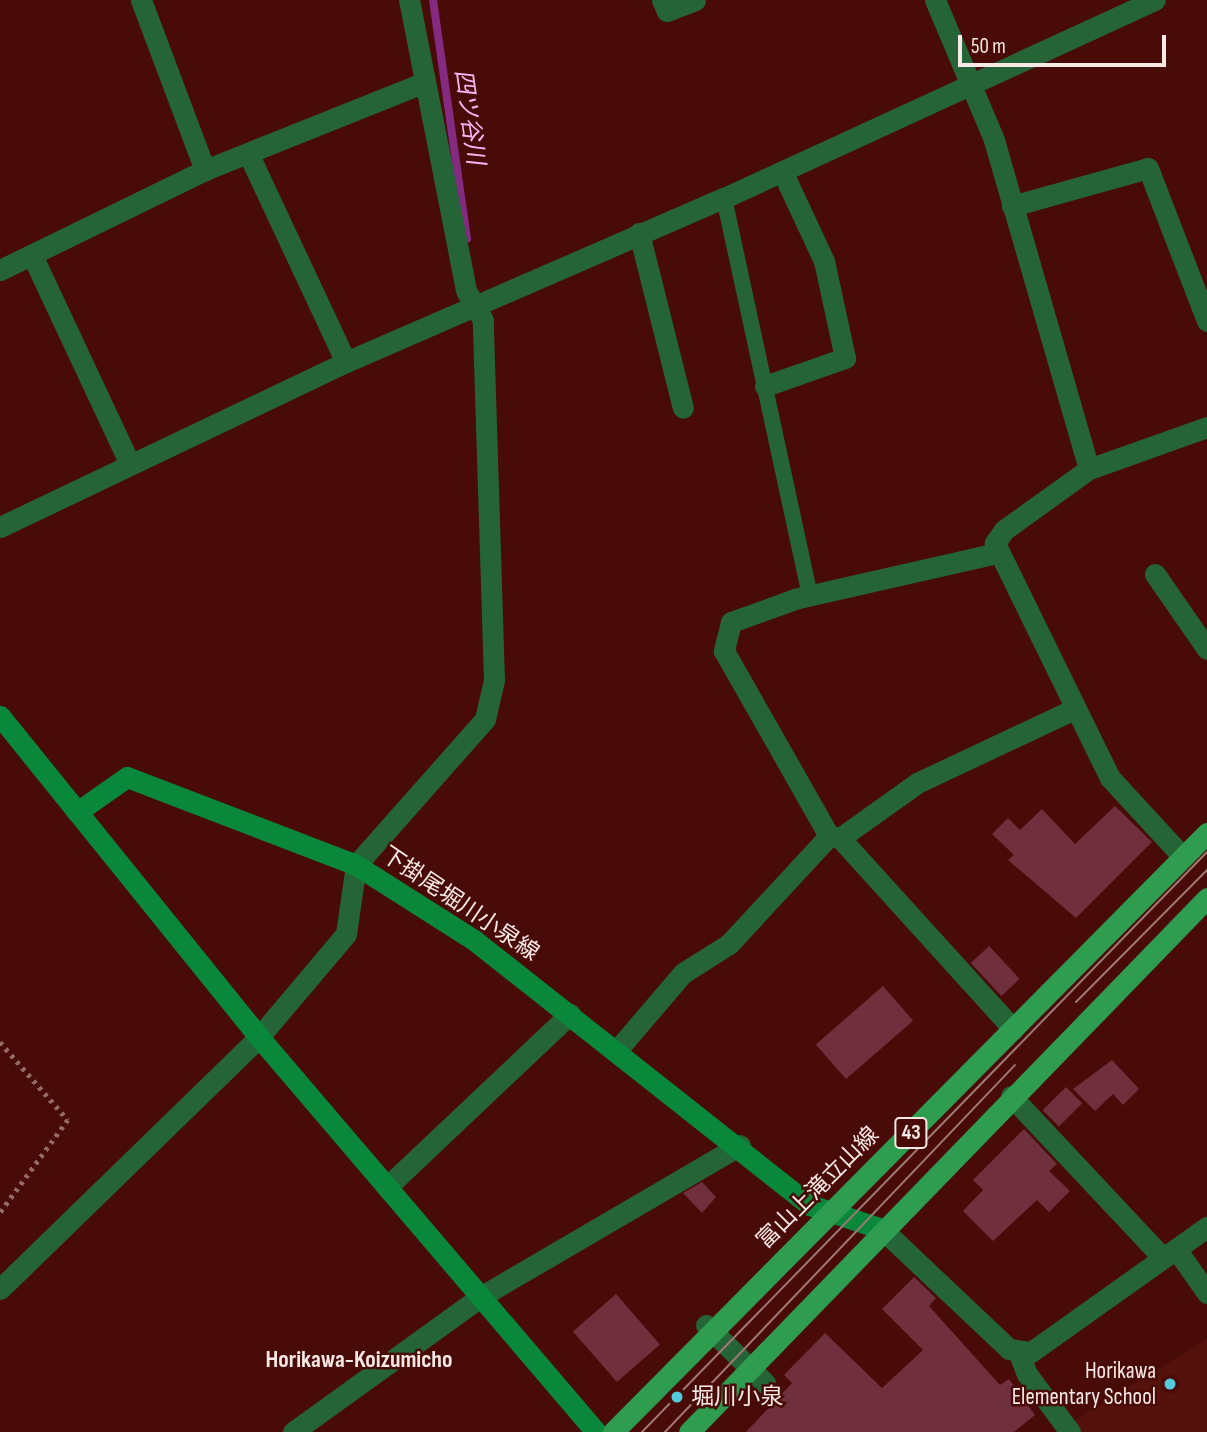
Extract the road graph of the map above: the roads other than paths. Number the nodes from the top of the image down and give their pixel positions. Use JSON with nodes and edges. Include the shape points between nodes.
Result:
{"nodes":[{"id":1,"x":141,"y":0,"type":"edge"},
{"id":2,"x":410,"y":0,"type":"edge"},
{"id":3,"x":662,"y":0,"type":"edge"},
{"id":4,"x":695,"y":0,"type":"edge"},
{"id":5,"x":935,"y":0,"type":"edge"},
{"id":6,"x":1156,"y":0,"type":"edge"},
{"id":7,"x":425,"y":82,"type":"junction"},
{"id":8,"x":971,"y":86,"type":"junction"},
{"id":9,"x":248,"y":153,"type":"junction"},
{"id":10,"x":205,"y":170,"type":"junction"},
{"id":11,"x":782,"y":171,"type":"junction"},
{"id":12,"x":724,"y":198,"type":"junction"},
{"id":13,"x":1012,"y":206,"type":"junction"},
{"id":14,"x":639,"y":233,"type":"junction"},
{"id":15,"x":32,"y":255,"type":"junction"},
{"id":16,"x":0,"y":270,"type":"edge"},
{"id":17,"x":475,"y":306,"type":"junction"},
{"id":18,"x":1207,"y":321,"type":"edge"},
{"id":19,"x":345,"y":362,"type":"junction"},
{"id":20,"x":765,"y":386,"type":"junction"},
{"id":21,"x":683,"y":408,"type":"dead end"},
{"id":22,"x":1207,"y":427,"type":"edge"},
{"id":23,"x":129,"y":462,"type":"junction"},
{"id":24,"x":1089,"y":469,"type":"junction"},
{"id":25,"x":0,"y":527,"type":"edge"},
{"id":26,"x":998,"y":553,"type":"junction"},
{"id":27,"x":1155,"y":575,"type":"dead end"},
{"id":28,"x":810,"y":595,"type":"junction"},
{"id":29,"x":1207,"y":649,"type":"edge"},
{"id":30,"x":1072,"y":710,"type":"junction"},
{"id":31,"x":1,"y":718,"type":"edge"},
{"id":32,"x":77,"y":812,"type":"junction"},
{"id":33,"x":1207,"y":833,"type":"edge"},
{"id":34,"x":834,"y":837,"type":"junction"},
{"id":35,"x":1182,"y":857,"type":"junction"},
{"id":36,"x":356,"y":865,"type":"junction"},
{"id":37,"x":1207,"y":898,"type":"edge"},
{"id":38,"x":570,"y":1014,"type":"junction"},
{"id":39,"x":1013,"y":1029,"type":"junction"},
{"id":40,"x":259,"y":1037,"type":"junction"},
{"id":41,"x":618,"y":1049,"type":"junction"},
{"id":42,"x":1011,"y":1096,"type":"junction"},
{"id":43,"x":740,"y":1145,"type":"junction"},
{"id":44,"x":387,"y":1186,"type":"junction"},
{"id":45,"x":832,"y":1212,"type":"junction"},
{"id":46,"x":1207,"y":1227,"type":"edge"},
{"id":47,"x":882,"y":1229,"type":"junction"},
{"id":48,"x":1169,"y":1254,"type":"junction"},
{"id":49,"x":0,"y":1289,"type":"edge"},
{"id":50,"x":1207,"y":1293,"type":"edge"},
{"id":51,"x":481,"y":1297,"type":"junction"},
{"id":52,"x":706,"y":1325,"type":"dead end"},
{"id":53,"x":1018,"y":1351,"type":"junction"},
{"id":54,"x":765,"y":1383,"type":"dead end"},
{"id":55,"x":293,"y":1432,"type":"edge"},
{"id":56,"x":596,"y":1432,"type":"edge"},
{"id":57,"x":613,"y":1432,"type":"edge"},
{"id":58,"x":689,"y":1432,"type":"edge"},
{"id":59,"x":1070,"y":1432,"type":"edge"}],
"edges":[{"from":1,"to":10,"type":"street"},
{"from":2,"to":7,"type":"street"},
{"from":3,"to":4,"type":"street","via":[[667,11]]},
{"from":5,"to":8,"type":"street"},
{"from":6,"to":8,"type":"street"},
{"from":7,"to":9,"type":"street"},
{"from":7,"to":17,"type":"street","via":[[466,289]]},
{"from":8,"to":11,"type":"street"},
{"from":8,"to":13,"type":"street"},
{"from":9,"to":10,"type":"street"},
{"from":9,"to":19,"type":"street"},
{"from":10,"to":15,"type":"street"},
{"from":11,"to":12,"type":"street"},
{"from":11,"to":20,"type":"street","via":[[824,261],[845,358]]},
{"from":12,"to":14,"type":"street"},
{"from":12,"to":20,"type":"lane"},
{"from":13,"to":18,"type":"street","via":[[1148,167]]},
{"from":13,"to":24,"type":"street"},
{"from":14,"to":17,"type":"street"},
{"from":14,"to":21,"type":"street"},
{"from":15,"to":16,"type":"street"},
{"from":15,"to":23,"type":"street"},
{"from":17,"to":19,"type":"street"},
{"from":17,"to":36,"type":"street","via":[[483,320],[494,680],[485,719],[469,743]]},
{"from":19,"to":23,"type":"street"},
{"from":20,"to":28,"type":"lane"},
{"from":22,"to":24,"type":"street"},
{"from":23,"to":25,"type":"street"},
{"from":24,"to":26,"type":"street","via":[[1004,530],[995,543]]},
{"from":26,"to":28,"type":"street"},
{"from":26,"to":30,"type":"street"},
{"from":27,"to":29,"type":"street"},
{"from":28,"to":34,"type":"street","via":[[731,622],[724,651]]},
{"from":30,"to":34,"type":"street","via":[[917,783]]},
{"from":30,"to":35,"type":"street","via":[[1110,778]]},
{"from":31,"to":32,"type":"main road"},
{"from":32,"to":36,"type":"main road","name":"下掛尾堀川小泉線","via":[[127,777]]},
{"from":32,"to":40,"type":"main road"},
{"from":33,"to":35,"type":"main road","name":"富山上滝立山線","number":"43"},
{"from":34,"to":39,"type":"street"},
{"from":34,"to":41,"type":"street","via":[[729,944],[683,973]]},
{"from":35,"to":39,"type":"main road","name":"富山上滝立山線","number":"43"},
{"from":36,"to":38,"type":"main road","name":"下掛尾堀川小泉線","via":[[474,940]]},
{"from":36,"to":40,"type":"street","via":[[346,934]]},
{"from":37,"to":42,"type":"main road","number":"43"},
{"from":38,"to":41,"type":"main road","name":"下掛尾堀川小泉線"},
{"from":38,"to":44,"type":"street"},
{"from":39,"to":45,"type":"main road","name":"富山上滝立山線","number":"43"},
{"from":40,"to":44,"type":"main road"},
{"from":40,"to":49,"type":"street"},
{"from":41,"to":43,"type":"main road","name":"下掛尾堀川小泉線"},
{"from":42,"to":47,"type":"main road","number":"43"},
{"from":42,"to":48,"type":"street"},
{"from":43,"to":45,"type":"main road","name":"下掛尾堀川小泉線","via":[[810,1205]]},
{"from":43,"to":51,"type":"street"},
{"from":44,"to":51,"type":"main road"},
{"from":45,"to":47,"type":"main road","name":"下掛尾堀川小泉線"},
{"from":45,"to":57,"type":"main road","name":"富山上滝立山線","number":"43"},
{"from":46,"to":48,"type":"street"},
{"from":47,"to":53,"type":"street","via":[[1009,1349]]},
{"from":47,"to":58,"type":"main road","number":"43"},
{"from":48,"to":50,"type":"street"},
{"from":48,"to":53,"type":"street","via":[[1031,1352]]},
{"from":51,"to":55,"type":"street"},
{"from":51,"to":56,"type":"main road"},
{"from":52,"to":54,"type":"street"},
{"from":53,"to":59,"type":"street","via":[[1027,1374]]}]}
